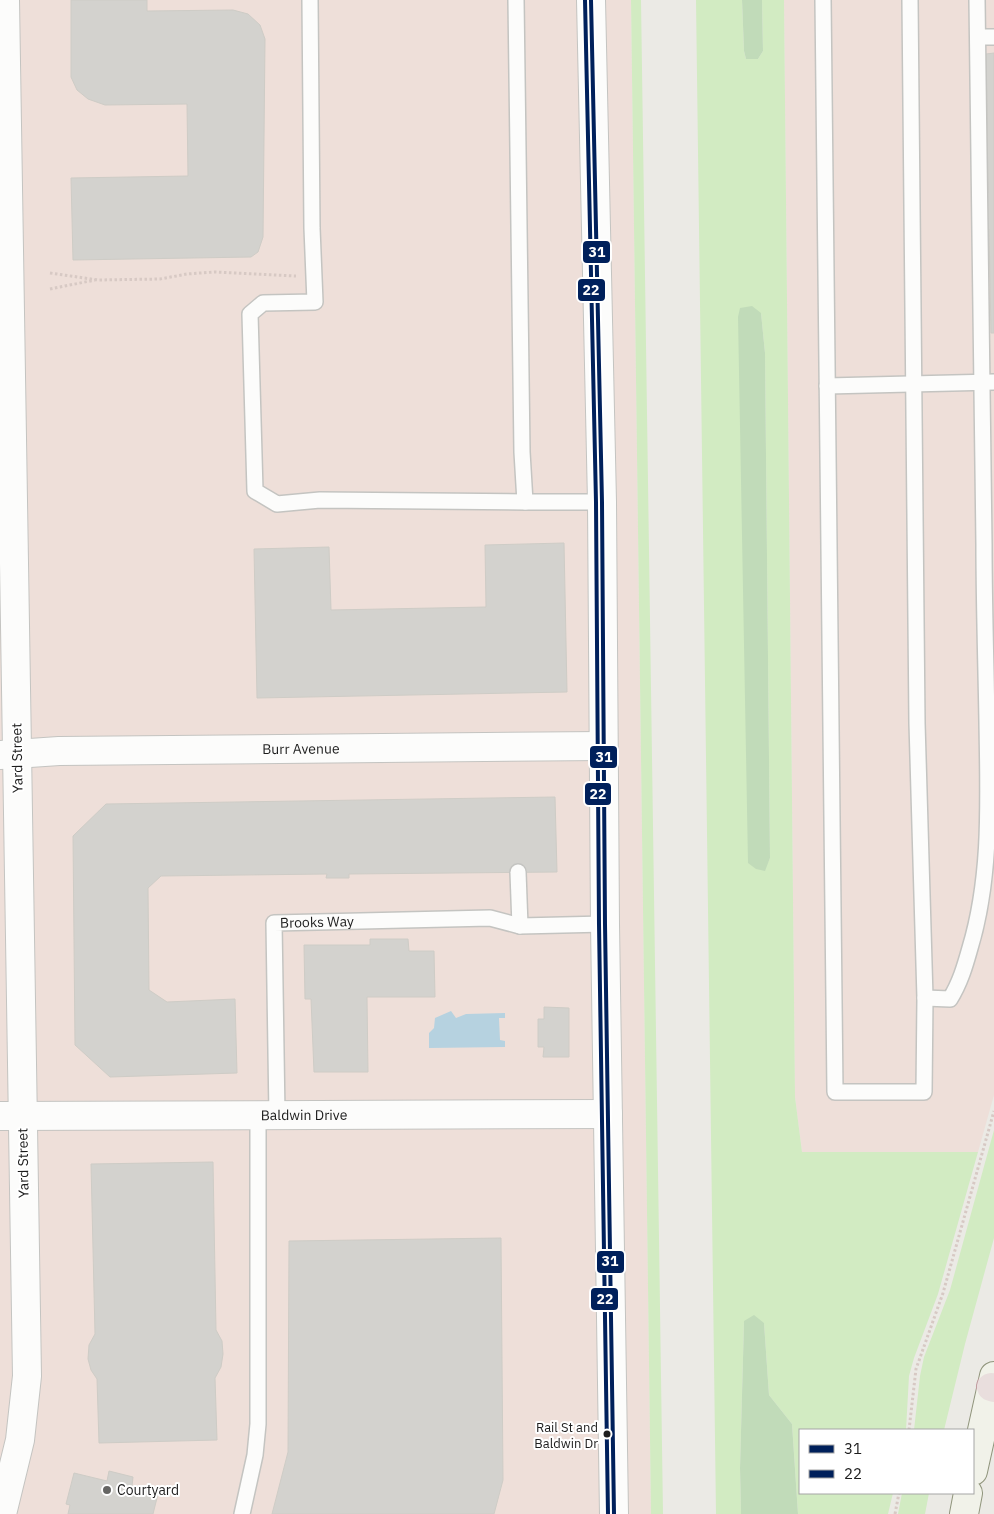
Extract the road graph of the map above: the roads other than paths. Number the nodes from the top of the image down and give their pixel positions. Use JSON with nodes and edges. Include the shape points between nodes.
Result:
{"nodes":[{"id":1,"x":6,"y":0,"type":"edge"},
{"id":2,"x":310,"y":0,"type":"edge"},
{"id":3,"x":516,"y":0,"type":"edge"},
{"id":4,"x":592,"y":0,"type":"edge"},
{"id":5,"x":823,"y":0,"type":"edge"},
{"id":6,"x":910,"y":0,"type":"edge"},
{"id":7,"x":977,"y":0,"type":"edge"},
{"id":8,"x":978,"y":37,"type":"junction"},
{"id":9,"x":994,"y":37,"type":"edge"},
{"id":10,"x":988,"y":382,"type":"edge"},
{"id":11,"x":915,"y":383,"type":"junction"},
{"id":12,"x":827,"y":386,"type":"junction"},
{"id":13,"x":988,"y":467,"type":"edge"},
{"id":14,"x":525,"y":502,"type":"junction"},
{"id":15,"x":602,"y":502,"type":"junction"},
{"id":16,"x":8,"y":646,"type":"edge"},
{"id":17,"x":991,"y":721,"type":"edge"},
{"id":18,"x":603,"y":746,"type":"junction"},
{"id":19,"x":8,"y":754,"type":"edge"},
{"id":20,"x":518,"y":872,"type":"dead end"},
{"id":21,"x":605,"y":924,"type":"junction"},
{"id":22,"x":520,"y":926,"type":"junction"},
{"id":23,"x":925,"y":998,"type":"junction"},
{"id":24,"x":608,"y":1114,"type":"junction"},
{"id":25,"x":11,"y":1116,"type":"edge"},
{"id":26,"x":268,"y":1116,"type":"junction"},
{"id":27,"x":993,"y":1384,"type":"edge"},
{"id":28,"x":974,"y":1467,"type":"edge"},
{"id":29,"x":968,"y":1494,"type":"edge"},
{"id":30,"x":2,"y":1514,"type":"edge"},
{"id":31,"x":242,"y":1514,"type":"edge"},
{"id":32,"x":614,"y":1514,"type":"edge"},
{"id":33,"x":964,"y":1514,"type":"edge"}],
"edges":[{"from":1,"to":16,"type":"street","name":"Yard Street"},
{"from":2,"to":14,"type":"lane","via":[[314,302],[263,303],[250,314],[255,491],[277,504],[320,500]]},
{"from":3,"to":14,"type":"lane"},
{"from":4,"to":15,"type":"street"},
{"from":5,"to":12,"type":"lane"},
{"from":6,"to":11,"type":"lane"},
{"from":7,"to":8,"type":"lane"},
{"from":8,"to":9,"type":"lane"},
{"from":8,"to":10,"type":"lane"},
{"from":10,"to":11,"type":"lane"},
{"from":10,"to":13,"type":"lane"},
{"from":11,"to":12,"type":"lane"},
{"from":11,"to":23,"type":"lane","via":[[917,723]]},
{"from":12,"to":23,"type":"lane","via":[[835,1092],[924,1092]]},
{"from":13,"to":17,"type":"lane"},
{"from":14,"to":15,"type":"lane"},
{"from":15,"to":18,"type":"street"},
{"from":16,"to":19,"type":"street","name":"Yard Street"},
{"from":17,"to":23,"type":"lane","via":[[985,874],[977,923],[959,984],[950,999]]},
{"from":18,"to":19,"type":"street","name":"Burr Avenue"},
{"from":18,"to":21,"type":"street"},
{"from":19,"to":25,"type":"street","name":"Yard Street"},
{"from":20,"to":22,"type":"lane"},
{"from":21,"to":22,"type":"lane"},
{"from":21,"to":24,"type":"street"},
{"from":22,"to":26,"type":"lane","name":"Brooks Way","via":[[490,918],[274,923]]},
{"from":24,"to":26,"type":"street","name":"Baldwin Drive"},
{"from":24,"to":32,"type":"street"},
{"from":25,"to":26,"type":"street","name":"Baldwin Drive"},
{"from":25,"to":30,"type":"street","name":"Yard Street","via":[[26,1376],[20,1440]]},
{"from":26,"to":31,"type":"lane","via":[[258,1424]]},
{"from":27,"to":28,"type":"main road"},
{"from":29,"to":33,"type":"main road"}]}
